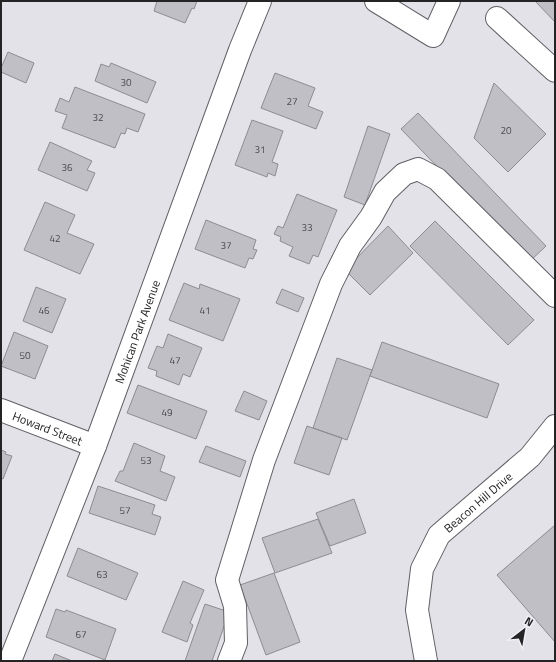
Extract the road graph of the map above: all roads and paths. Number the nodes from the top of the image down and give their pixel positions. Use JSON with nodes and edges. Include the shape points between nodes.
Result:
{"nodes":[{"id":1,"x":260,"y":1,"type":"edge"},
{"id":2,"x":376,"y":1,"type":"edge"},
{"id":3,"x":449,"y":1,"type":"edge"},
{"id":4,"x":497,"y":18,"type":"dead end"},
{"id":5,"x":555,"y":71,"type":"edge"},
{"id":6,"x":555,"y":296,"type":"edge"},
{"id":7,"x":1,"y":410,"type":"edge"},
{"id":8,"x":555,"y":426,"type":"edge"},
{"id":9,"x":95,"y":446,"type":"junction"},
{"id":10,"x":10,"y":661,"type":"edge"},
{"id":11,"x":229,"y":661,"type":"edge"},
{"id":12,"x":426,"y":661,"type":"edge"}],
"edges":[{"from":1,"to":9,"type":"street","name":"Mohican Park Avenue"},
{"from":2,"to":3,"type":"street","via":[[433,36]]},
{"from":4,"to":5,"type":"street"},
{"from":6,"to":11,"type":"street","via":[[437,179],[418,169],[404,174],[385,192],[372,217],[350,246],[331,284],[264,460],[228,580],[235,606],[236,643]]},
{"from":7,"to":9,"type":"street","name":"Howard Street"},
{"from":8,"to":12,"type":"street","name":"Beacon Hill Drive","via":[[530,457],[439,535],[422,569],[417,610]]},
{"from":9,"to":10,"type":"street","name":"Mohican Park Avenue"}]}
